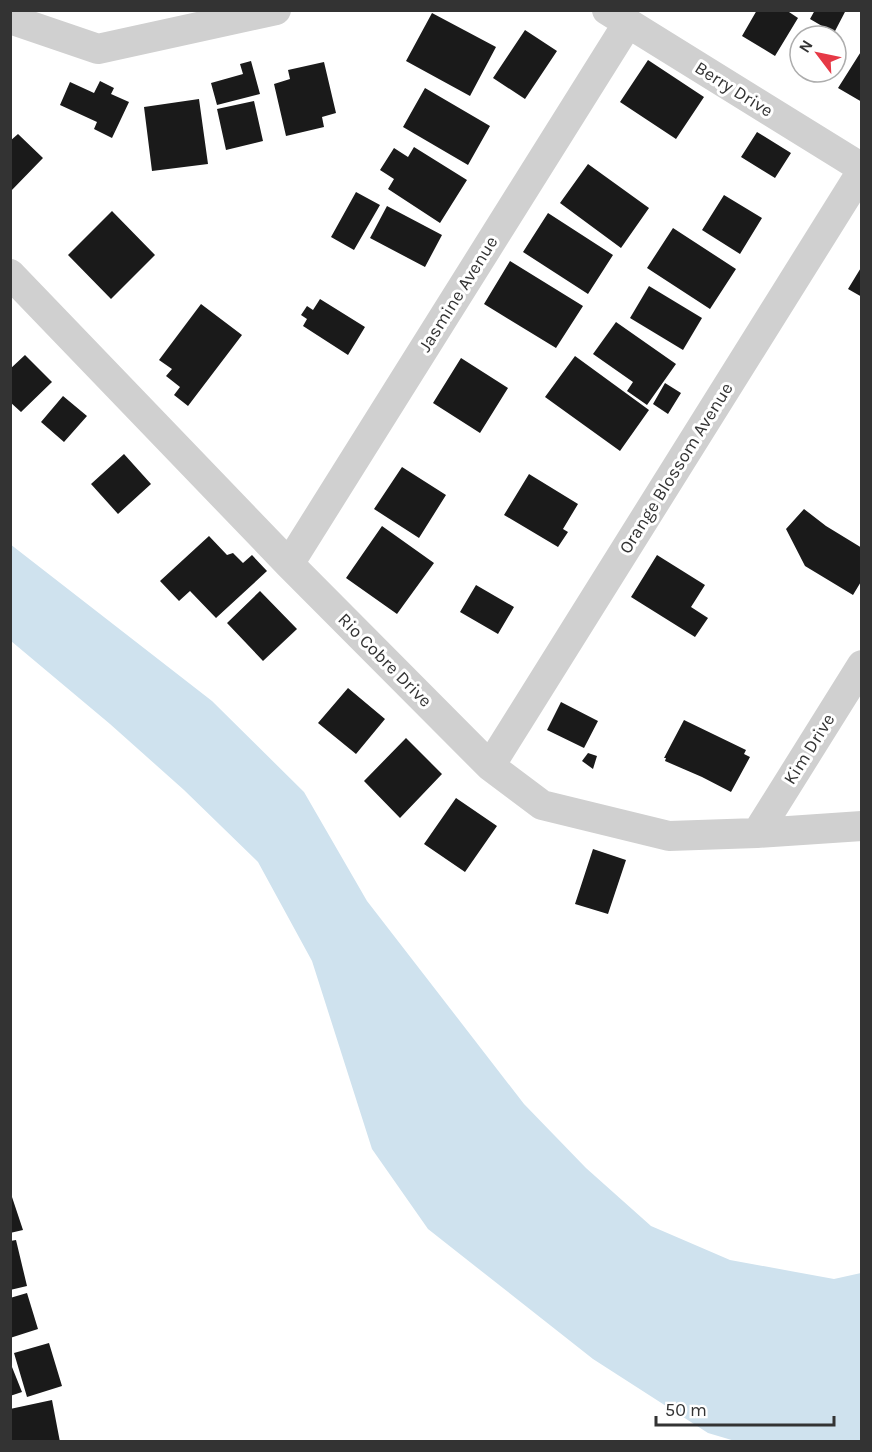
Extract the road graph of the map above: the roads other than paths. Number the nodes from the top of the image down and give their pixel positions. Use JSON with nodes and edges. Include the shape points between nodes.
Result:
{"nodes":[{"id":1,"x":276,"y":10,"type":"edge"},
{"id":2,"x":618,"y":17,"type":"edge"},
{"id":3,"x":10,"y":19,"type":"edge"},
{"id":4,"x":861,"y":169,"type":"edge"},
{"id":5,"x":10,"y":274,"type":"edge"},
{"id":6,"x":289,"y":564,"type":"junction"},
{"id":7,"x":861,"y":665,"type":"edge"},
{"id":8,"x":490,"y":766,"type":"junction"},
{"id":9,"x":861,"y":826,"type":"edge"},
{"id":10,"x":756,"y":833,"type":"junction"}],
"edges":[{"from":1,"to":3,"type":"street","via":[[99,49]]},
{"from":2,"to":4,"type":"street","name":"Berry Drive"},
{"from":2,"to":6,"type":"street","name":"Jasmine Avenue"},
{"from":4,"to":8,"type":"street","name":"Orange Blossom Avenue"},
{"from":5,"to":6,"type":"street","name":"Rio Cobre Drive"},
{"from":6,"to":8,"type":"street","name":"Rio Cobre Drive"},
{"from":7,"to":10,"type":"street","name":"Kim Drive"},
{"from":8,"to":10,"type":"street","name":"Rio Cobre Drive","via":[[542,806],[669,836]]},
{"from":9,"to":10,"type":"street","name":"Rio Cobre Drive"}]}
